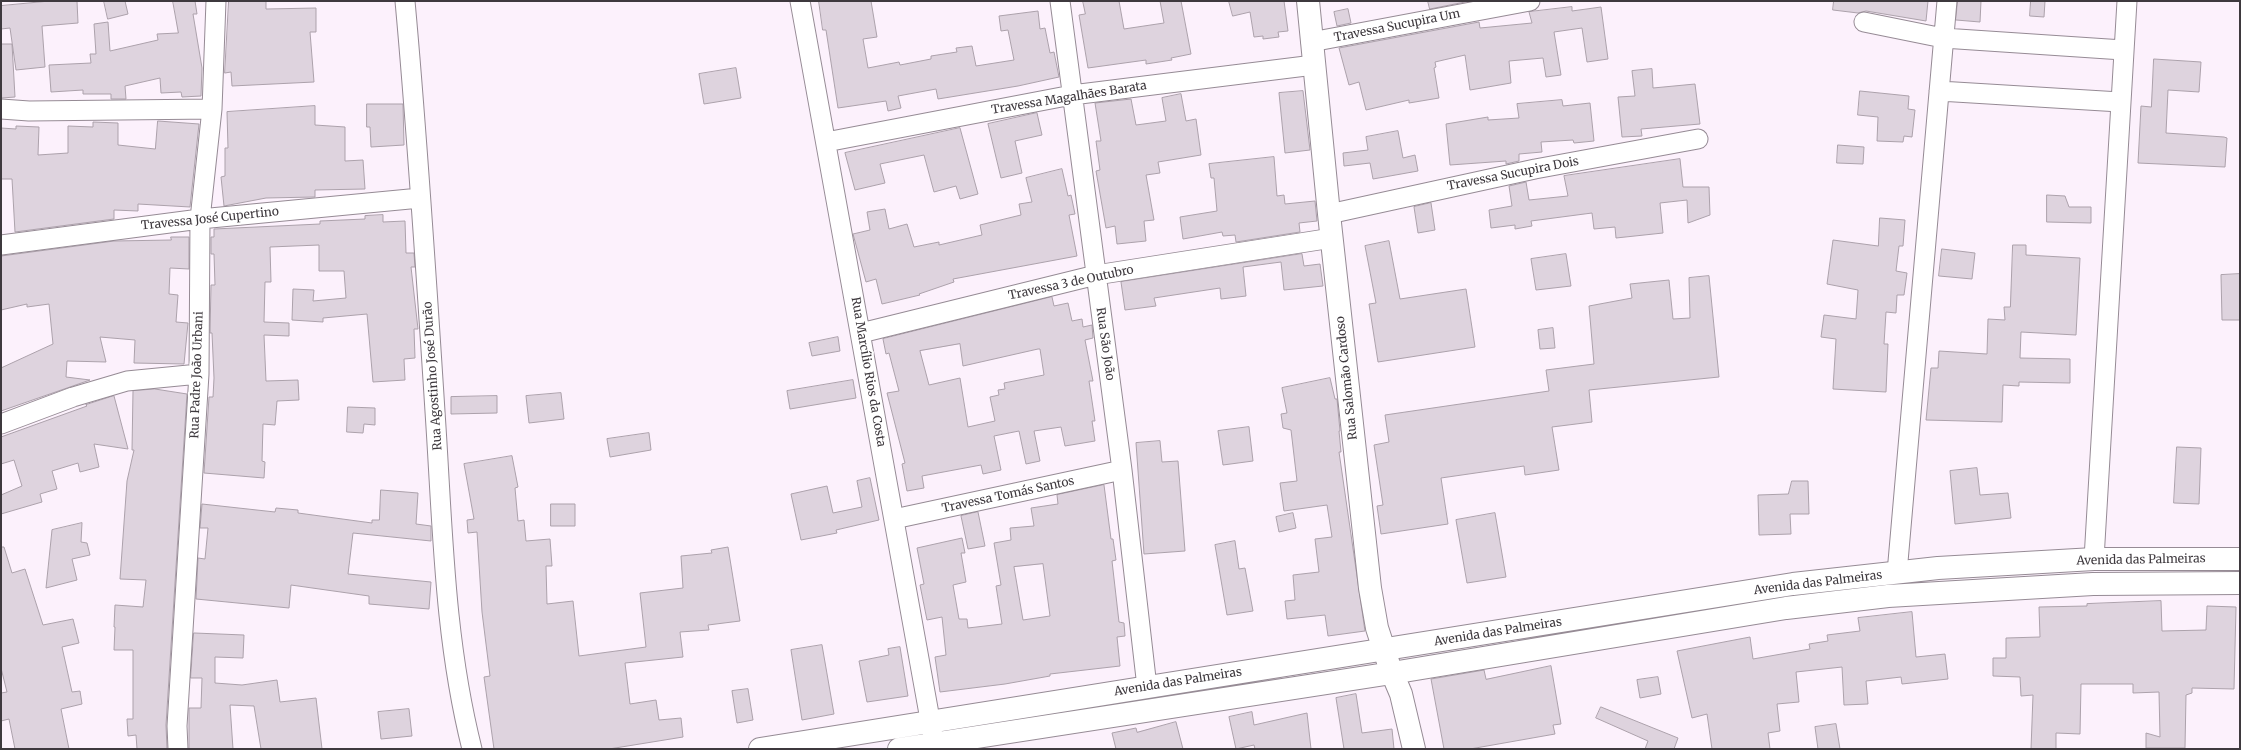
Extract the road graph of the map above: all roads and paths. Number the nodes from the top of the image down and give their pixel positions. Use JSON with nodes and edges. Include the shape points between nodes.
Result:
{"nodes":[{"id":1,"x":216,"y":1,"type":"edge"},
{"id":2,"x":405,"y":1,"type":"edge"},
{"id":3,"x":800,"y":1,"type":"edge"},
{"id":4,"x":1060,"y":1,"type":"edge"},
{"id":5,"x":1308,"y":1,"type":"edge"},
{"id":6,"x":1530,"y":1,"type":"edge"},
{"id":7,"x":1947,"y":1,"type":"edge"},
{"id":8,"x":2127,"y":1,"type":"edge"},
{"id":9,"x":1864,"y":22,"type":"dead end"},
{"id":10,"x":1944,"y":38,"type":"junction"},
{"id":11,"x":1311,"y":42,"type":"junction"},
{"id":12,"x":2123,"y":50,"type":"junction"},
{"id":13,"x":1314,"y":65,"type":"junction"},
{"id":14,"x":1939,"y":91,"type":"junction"},
{"id":15,"x":1072,"y":95,"type":"junction"},
{"id":16,"x":2120,"y":102,"type":"junction"},
{"id":17,"x":1,"y":109,"type":"edge"},
{"id":18,"x":212,"y":109,"type":"junction"},
{"id":19,"x":1698,"y":138,"type":"dead end"},
{"id":20,"x":826,"y":142,"type":"junction"},
{"id":21,"x":420,"y":198,"type":"junction"},
{"id":22,"x":1329,"y":214,"type":"junction"},
{"id":23,"x":200,"y":219,"type":"junction"},
{"id":24,"x":1332,"y":238,"type":"junction"},
{"id":25,"x":1,"y":245,"type":"edge"},
{"id":26,"x":1096,"y":275,"type":"junction"},
{"id":27,"x":861,"y":333,"type":"junction"},
{"id":28,"x":199,"y":374,"type":"junction"},
{"id":29,"x":1,"y":424,"type":"edge"},
{"id":30,"x":1122,"y":470,"type":"junction"},
{"id":31,"x":894,"y":519,"type":"junction"},
{"id":32,"x":2094,"y":559,"type":"junction"},
{"id":33,"x":2240,"y":559,"type":"edge"},
{"id":34,"x":1897,"y":573,"type":"junction"},
{"id":35,"x":2240,"y":583,"type":"edge"},
{"id":36,"x":1383,"y":649,"type":"junction"},
{"id":37,"x":1392,"y":673,"type":"junction"},
{"id":38,"x":1147,"y":686,"type":"junction"},
{"id":39,"x":961,"y":716,"type":"junction"},
{"id":40,"x":931,"y":722,"type":"junction"},
{"id":41,"x":934,"y":744,"type":"junction"},
{"id":42,"x":968,"y":744,"type":"edge"},
{"id":43,"x":178,"y":749,"type":"edge"},
{"id":44,"x":472,"y":749,"type":"edge"},
{"id":45,"x":760,"y":749,"type":"edge"},
{"id":46,"x":899,"y":749,"type":"edge"},
{"id":47,"x":1414,"y":749,"type":"edge"}],
"edges":[{"from":1,"to":18,"type":"street","name":"Rua Padre João Urbani"},
{"from":2,"to":21,"type":"street","name":"Rua Agostinho José Durão"},
{"from":3,"to":20,"type":"street","name":"Rua Marcílio Rios da Costa"},
{"from":4,"to":15,"type":"street","name":"Rua São João"},
{"from":5,"to":11,"type":"main road","name":"Rua Salomão Cardoso"},
{"from":6,"to":11,"type":"street","name":"Travessa Sucupira Um"},
{"from":7,"to":10,"type":"street"},
{"from":8,"to":12,"type":"street"},
{"from":9,"to":10,"type":"street"},
{"from":10,"to":12,"type":"street"},
{"from":10,"to":14,"type":"street"},
{"from":11,"to":13,"type":"main road","name":"Rua Salomão Cardoso"},
{"from":12,"to":16,"type":"street"},
{"from":13,"to":15,"type":"street","name":"Travessa Magalhães Barata"},
{"from":13,"to":22,"type":"main road","name":"Rua Salomão Cardoso"},
{"from":14,"to":16,"type":"street"},
{"from":14,"to":34,"type":"street"},
{"from":15,"to":20,"type":"street","name":"Travessa Magalhães Barata"},
{"from":15,"to":26,"type":"street","name":"Rua São João"},
{"from":16,"to":32,"type":"street"},
{"from":17,"to":18,"type":"street"},
{"from":18,"to":23,"type":"street","name":"Rua Padre João Urbani"},
{"from":19,"to":22,"type":"street","name":"Travessa Sucupira Dois","via":[[1535,169]]},
{"from":20,"to":27,"type":"street","name":"Rua Marcílio Rios da Costa"},
{"from":21,"to":23,"type":"street","name":"Travessa José Cupertino"},
{"from":21,"to":44,"type":"street","name":"Rua Agostinho José Durão","via":[[447,611]]},
{"from":22,"to":24,"type":"main road","name":"Rua Salomão Cardoso"},
{"from":23,"to":25,"type":"street","name":"Travessa José Cupertino"},
{"from":23,"to":28,"type":"street","name":"Rua Padre João Urbani"},
{"from":24,"to":26,"type":"street","name":"Travessa 3 de Outubro"},
{"from":24,"to":36,"type":"main road","name":"Rua Salomão Cardoso","via":[[1370,588]]},
{"from":26,"to":27,"type":"street","name":"Travessa 3 de Outubro"},
{"from":26,"to":30,"type":"street","name":"Rua São João"},
{"from":27,"to":31,"type":"street","name":"Rua Marcílio Rios da Costa"},
{"from":28,"to":29,"type":"street","via":[[128,381],[74,397]]},
{"from":28,"to":43,"type":"street","name":"Rua Padre João Urbani","via":[[177,726]]},
{"from":30,"to":31,"type":"street","name":"Travessa Tomás Santos"},
{"from":30,"to":38,"type":"street","name":"Rua São João"},
{"from":31,"to":40,"type":"street","name":"Rua Marcílio Rios da Costa"},
{"from":32,"to":33,"type":"main road","name":"Avenida das Palmeiras"},
{"from":32,"to":34,"type":"main road","name":"Avenida das Palmeiras","via":[[1938,568]]},
{"from":34,"to":36,"type":"main road","name":"Avenida das Palmeiras","via":[[1793,584],[1541,626]]},
{"from":35,"to":37,"type":"main road","name":"Avenida das Palmeiras","via":[[2093,584],[1888,596],[1786,608]]},
{"from":36,"to":37,"type":"main road","name":"Rua Salomão Cardoso"},
{"from":36,"to":38,"type":"main road","name":"Avenida das Palmeiras"},
{"from":37,"to":42,"type":"main road","name":"Avenida das Palmeiras"},
{"from":37,"to":47,"type":"main road","name":"Rua Salomão Cardoso","via":[[1403,700]]},
{"from":38,"to":39,"type":"main road","name":"Avenida das Palmeiras"},
{"from":39,"to":40,"type":"main road","name":"Avenida das Palmeiras"},
{"from":39,"to":42,"type":"main road"},
{"from":40,"to":41,"type":"street","name":"Rua Marcílio Rios da Costa"},
{"from":40,"to":45,"type":"main road","name":"Avenida das Palmeiras"},
{"from":41,"to":42,"type":"main road","name":"Avenida das Palmeiras"},
{"from":41,"to":46,"type":"main road","name":"Avenida das Palmeiras"}]}
